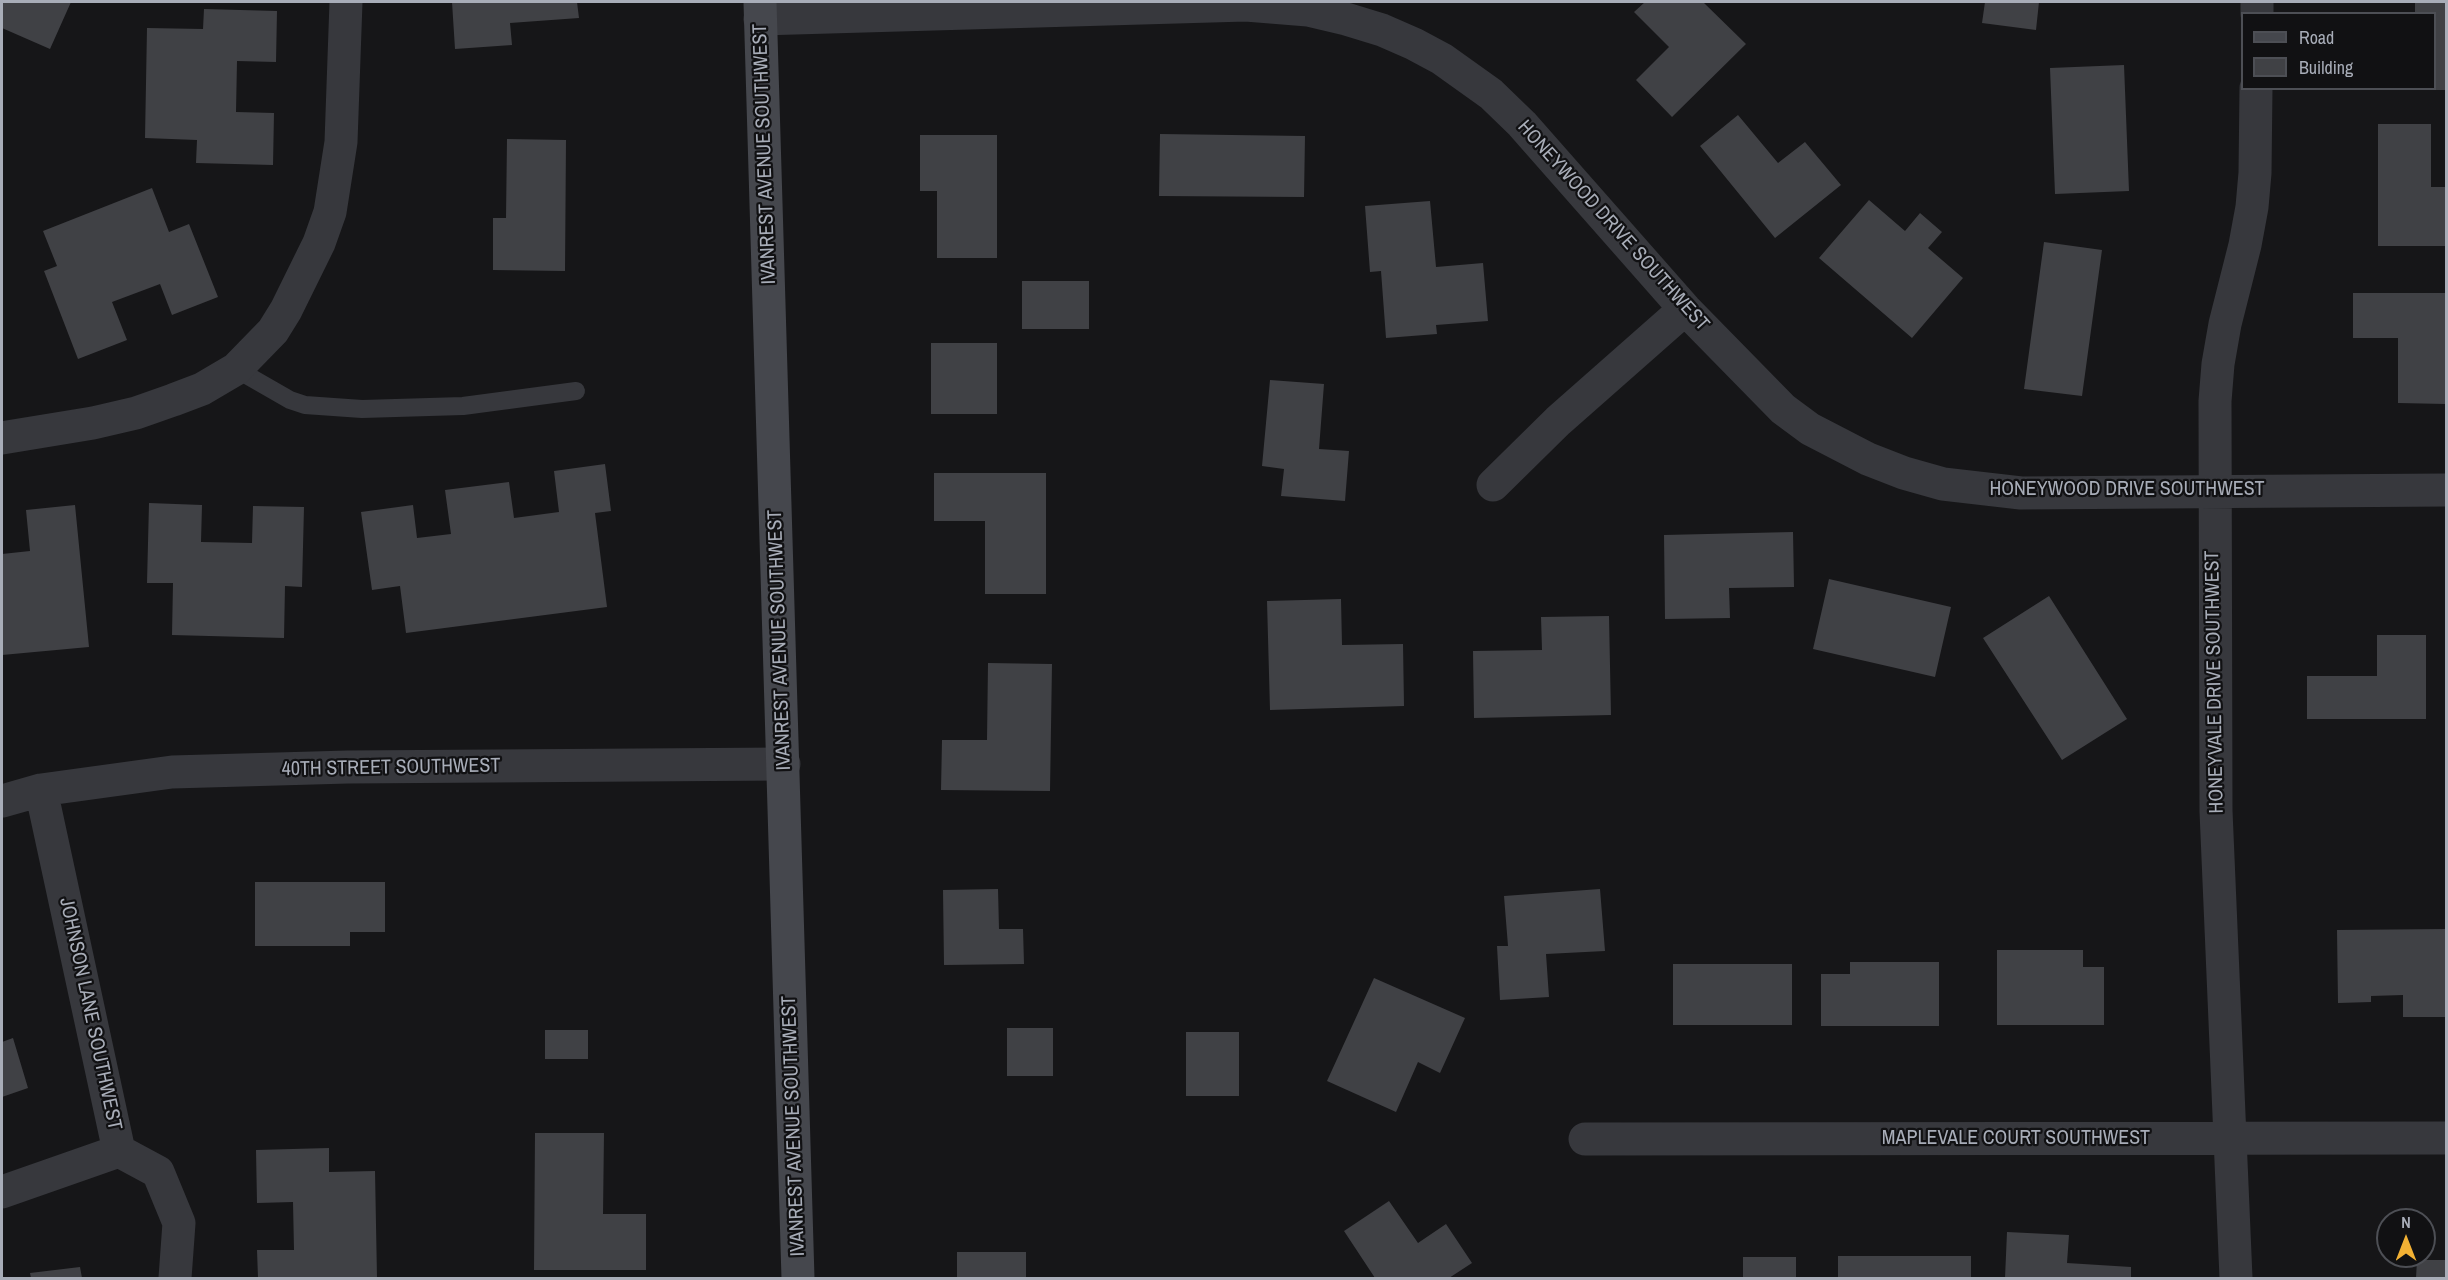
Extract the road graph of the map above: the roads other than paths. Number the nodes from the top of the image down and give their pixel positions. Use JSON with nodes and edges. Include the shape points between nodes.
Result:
{"nodes":[{"id":1,"x":346,"y":2,"type":"edge"},
{"id":2,"x":760,"y":10,"type":"edge"},
{"id":3,"x":2256,"y":90,"type":"edge"},
{"id":4,"x":1685,"y":309,"type":"junction"},
{"id":5,"x":236,"y":369,"type":"junction"},
{"id":6,"x":576,"y":391,"type":"dead end"},
{"id":7,"x":2,"y":438,"type":"edge"},
{"id":8,"x":1492,"y":484,"type":"dead end"},
{"id":9,"x":2446,"y":490,"type":"edge"},
{"id":10,"x":2214,"y":491,"type":"junction"},
{"id":11,"x":784,"y":764,"type":"junction"},
{"id":12,"x":41,"y":790,"type":"junction"},
{"id":13,"x":2,"y":801,"type":"edge"},
{"id":14,"x":2446,"y":1138,"type":"edge"},
{"id":15,"x":1585,"y":1139,"type":"dead end"},
{"id":16,"x":2230,"y":1139,"type":"junction"},
{"id":17,"x":120,"y":1151,"type":"junction"},
{"id":18,"x":2,"y":1192,"type":"edge"},
{"id":19,"x":175,"y":1278,"type":"edge"},
{"id":20,"x":798,"y":1278,"type":"edge"},
{"id":21,"x":2236,"y":1278,"type":"edge"}],
"edges":[{"from":1,"to":5,"type":"street","via":[[341,142],[330,212],[320,243],[286,310],[273,331]]},
{"from":2,"to":4,"type":"street","name":"HONEYWOOD DRIVE SOUTHWEST","via":[[1246,5],[1308,10],[1382,30],[1442,59],[1491,94]]},
{"from":2,"to":11,"type":"street","name":"IVANREST AVENUE SOUTHWEST"},
{"from":3,"to":10,"type":"street","name":"HONEYVALE DRIVE SOUTHWEST","via":[[2252,207],[2218,364]]},
{"from":4,"to":8,"type":"street"},
{"from":4,"to":10,"type":"street","name":"HONEYWOOD DRIVE SOUTHWEST","via":[[1782,409],[1836,444],[1904,473],[1943,484],[2021,493]]},
{"from":5,"to":6,"type":"lane","via":[[305,405],[362,409],[463,406]]},
{"from":5,"to":7,"type":"street","via":[[202,388],[136,413]]},
{"from":9,"to":10,"type":"street","name":"HONEYWOOD DRIVE SOUTHWEST"},
{"from":10,"to":16,"type":"street","name":"HONEYVALE DRIVE SOUTHWEST","via":[[2216,811]]},
{"from":11,"to":12,"type":"street","name":"40TH STREET SOUTHWEST","via":[[183,772]]},
{"from":11,"to":20,"type":"street","name":"IVANREST AVENUE SOUTHWEST"},
{"from":12,"to":13,"type":"street","name":"40TH STREET SOUTHWEST"},
{"from":12,"to":17,"type":"street","name":"JOHNSON LANE SOUTHWEST"},
{"from":14,"to":16,"type":"street","name":"MAPLEVALE COURT SOUTHWEST"},
{"from":15,"to":16,"type":"street","name":"MAPLEVALE COURT SOUTHWEST"},
{"from":16,"to":21,"type":"street","name":"HONEYVALE DRIVE SOUTHWEST"},
{"from":17,"to":18,"type":"street","name":"JOHNSON LANE SOUTHWEST"},
{"from":17,"to":19,"type":"street","via":[[158,1172],[179,1223]]}]}
